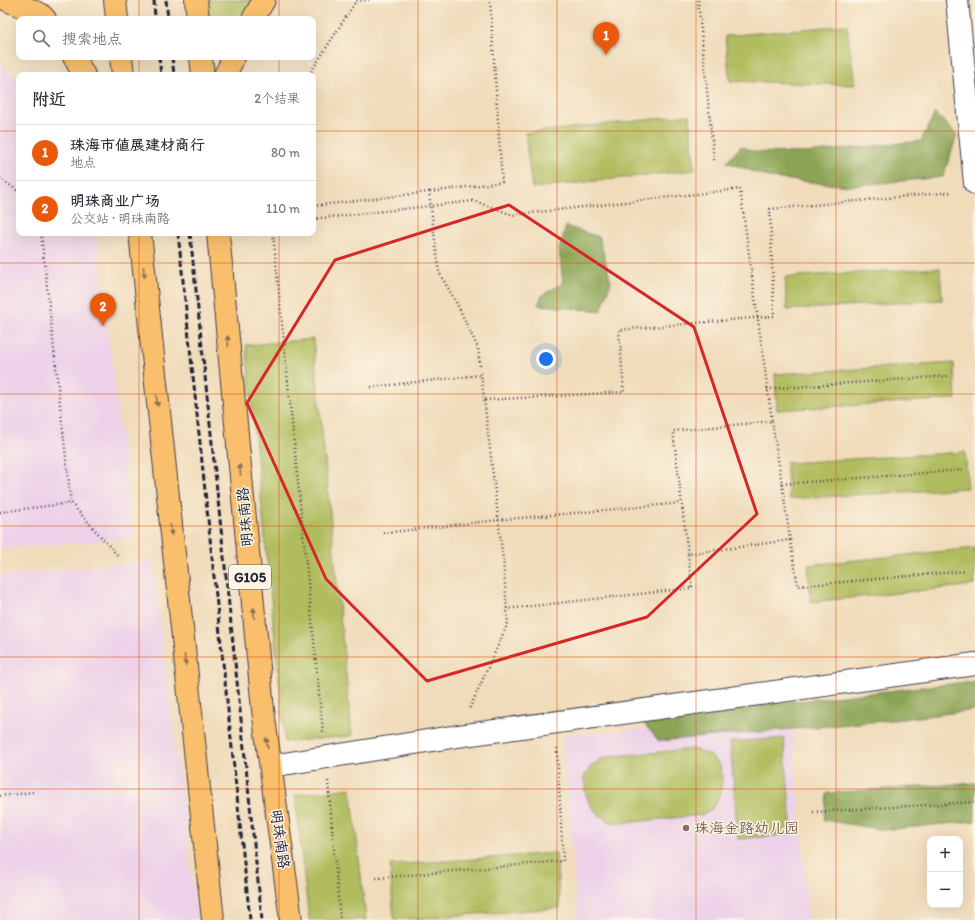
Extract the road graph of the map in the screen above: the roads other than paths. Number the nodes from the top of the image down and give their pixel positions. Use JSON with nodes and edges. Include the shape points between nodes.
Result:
{"nodes":[{"id":1,"x":7,"y":0,"type":"edge"},
{"id":2,"x":115,"y":0,"type":"edge"},
{"id":3,"x":196,"y":0,"type":"edge"},
{"id":4,"x":264,"y":0,"type":"edge"},
{"id":5,"x":957,"y":0,"type":"edge"},
{"id":6,"x":42,"y":16,"type":"edge"},
{"id":7,"x":117,"y":16,"type":"edge"},
{"id":8,"x":198,"y":16,"type":"edge"},
{"id":9,"x":255,"y":16,"type":"edge"},
{"id":10,"x":76,"y":60,"type":"edge"},
{"id":11,"x":121,"y":60,"type":"edge"},
{"id":12,"x":201,"y":60,"type":"edge"},
{"id":13,"x":233,"y":60,"type":"edge"},
{"id":14,"x":82,"y":72,"type":"edge"},
{"id":15,"x":123,"y":72,"type":"edge"},
{"id":16,"x":203,"y":72,"type":"edge"},
{"id":17,"x":227,"y":72,"type":"edge"},
{"id":18,"x":967,"y":187,"type":"edge"},
{"id":19,"x":140,"y":236,"type":"edge"},
{"id":20,"x":218,"y":236,"type":"edge"},
{"id":21,"x":975,"y":664,"type":"edge"},
{"id":22,"x":270,"y":766,"type":"junction"},
{"id":23,"x":213,"y":920,"type":"edge"},
{"id":24,"x":291,"y":920,"type":"edge"}],
"edges":[{"from":1,"to":6,"type":"main road"},
{"from":2,"to":7,"type":"main road"},
{"from":3,"to":8,"type":"main road"},
{"from":4,"to":9,"type":"main road"},
{"from":5,"to":18,"type":"street"},
{"from":10,"to":14,"type":"main road"},
{"from":11,"to":15,"type":"main road"},
{"from":12,"to":16,"type":"main road"},
{"from":13,"to":17,"type":"main road"},
{"from":19,"to":23,"type":"main road","one_way":true},
{"from":22,"to":20,"type":"main road","name":"明珠南路","number":"G105","one_way":true},
{"from":21,"to":22,"type":"street","via":[[458,736]]},
{"from":22,"to":24,"type":"main road","name":"明珠南路","number":"G105"}]}
